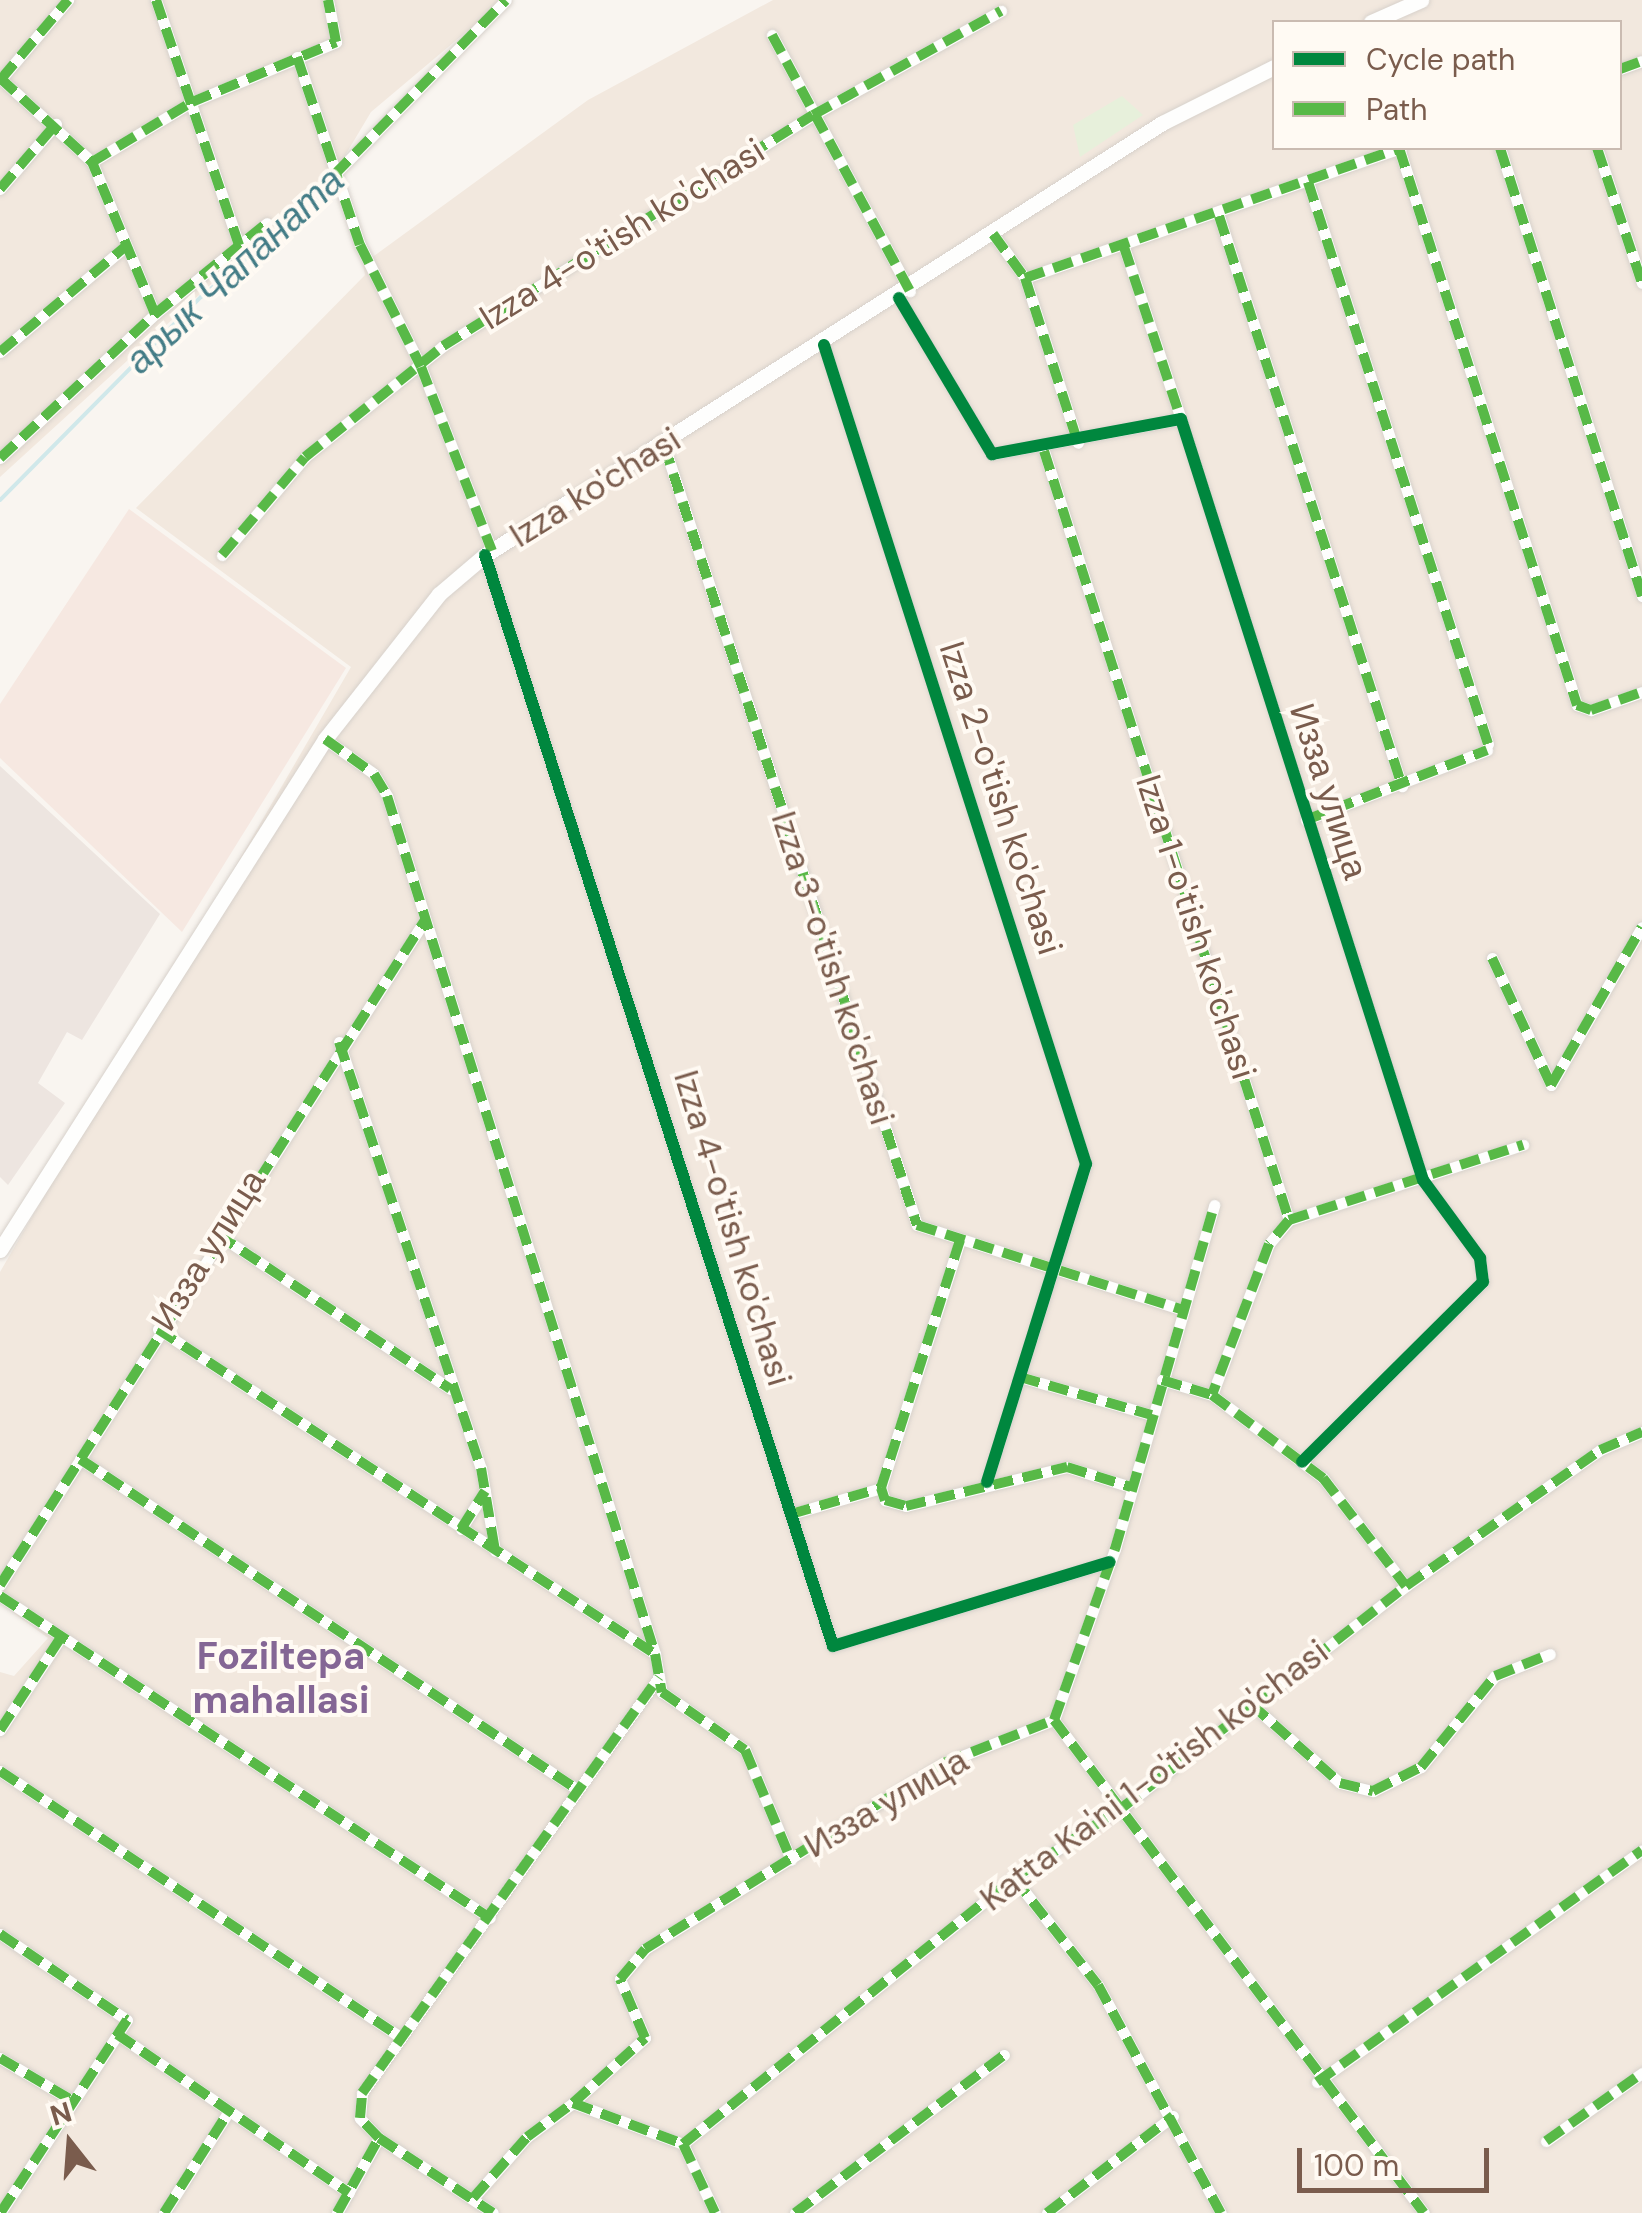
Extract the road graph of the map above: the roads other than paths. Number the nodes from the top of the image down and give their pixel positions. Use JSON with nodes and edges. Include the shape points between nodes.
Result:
{"nodes":[{"id":1,"x":68,"y":0,"type":"edge"},
{"id":2,"x":156,"y":0,"type":"edge"},
{"id":3,"x":328,"y":0,"type":"edge"},
{"id":4,"x":506,"y":0,"type":"edge"},
{"id":5,"x":1421,"y":0,"type":"edge"},
{"id":6,"x":1001,"y":12,"type":"dead end"},
{"id":7,"x":1376,"y":20,"type":"edge"},
{"id":8,"x":772,"y":35,"type":"dead end"},
{"id":9,"x":297,"y":56,"type":"junction"},
{"id":10,"x":1272,"y":68,"type":"edge"},
{"id":11,"x":0,"y":79,"type":"edge"},
{"id":12,"x":192,"y":102,"type":"junction"},
{"id":13,"x":814,"y":115,"type":"junction"},
{"id":14,"x":56,"y":124,"type":"junction"},
{"id":15,"x":1395,"y":150,"type":"edge"},
{"id":16,"x":1401,"y":150,"type":"edge"},
{"id":17,"x":1501,"y":150,"type":"edge"},
{"id":18,"x":1598,"y":150,"type":"edge"},
{"id":19,"x":92,"y":162,"type":"junction"},
{"id":20,"x":334,"y":176,"type":"junction"},
{"id":21,"x":1308,"y":182,"type":"junction"},
{"id":22,"x":0,"y":189,"type":"edge"},
{"id":23,"x":1220,"y":216,"type":"junction"},
{"id":24,"x":268,"y":222,"type":"dead end"},
{"id":25,"x":993,"y":234,"type":"junction"},
{"id":26,"x":126,"y":246,"type":"junction"},
{"id":27,"x":240,"y":246,"type":"junction"},
{"id":28,"x":1124,"y":247,"type":"junction"},
{"id":29,"x":1025,"y":278,"type":"junction"},
{"id":30,"x":1642,"y":283,"type":"edge"},
{"id":31,"x":904,"y":295,"type":"junction"},
{"id":32,"x":155,"y":314,"type":"junction"},
{"id":33,"x":824,"y":346,"type":"junction"},
{"id":34,"x":0,"y":352,"type":"edge"},
{"id":35,"x":420,"y":367,"type":"junction"},
{"id":36,"x":1181,"y":419,"type":"junction"},
{"id":37,"x":1078,"y":444,"type":"junction"},
{"id":38,"x":664,"y":445,"type":"junction"},
{"id":39,"x":1044,"y":451,"type":"junction"},
{"id":40,"x":3,"y":452,"type":"edge"},
{"id":41,"x":488,"y":553,"type":"junction"},
{"id":42,"x":222,"y":556,"type":"dead end"},
{"id":43,"x":1642,"y":596,"type":"edge"},
{"id":44,"x":1642,"y":692,"type":"edge"},
{"id":45,"x":325,"y":739,"type":"junction"},
{"id":46,"x":1402,"y":786,"type":"junction"},
{"id":47,"x":1306,"y":820,"type":"junction"},
{"id":48,"x":425,"y":920,"type":"junction"},
{"id":49,"x":1642,"y":927,"type":"edge"},
{"id":50,"x":1492,"y":958,"type":"dead end"},
{"id":51,"x":339,"y":1042,"type":"junction"},
{"id":52,"x":1523,"y":1145,"type":"dead end"},
{"id":53,"x":1423,"y":1180,"type":"junction"},
{"id":54,"x":1214,"y":1205,"type":"dead end"},
{"id":55,"x":1289,"y":1220,"type":"junction"},
{"id":56,"x":217,"y":1234,"type":"junction"},
{"id":57,"x":960,"y":1240,"type":"junction"},
{"id":58,"x":0,"y":1250,"type":"edge"},
{"id":59,"x":1057,"y":1271,"type":"junction"},
{"id":60,"x":1183,"y":1310,"type":"junction"},
{"id":61,"x":158,"y":1329,"type":"junction"},
{"id":62,"x":1020,"y":1376,"type":"junction"},
{"id":63,"x":1162,"y":1380,"type":"junction"},
{"id":64,"x":450,"y":1388,"type":"junction"},
{"id":65,"x":1212,"y":1395,"type":"junction"},
{"id":66,"x":1152,"y":1415,"type":"junction"},
{"id":67,"x":1642,"y":1432,"type":"edge"},
{"id":68,"x":80,"y":1459,"type":"junction"},
{"id":69,"x":1302,"y":1462,"type":"junction"},
{"id":70,"x":987,"y":1482,"type":"junction"},
{"id":71,"x":1131,"y":1487,"type":"junction"},
{"id":72,"x":880,"y":1488,"type":"junction"},
{"id":73,"x":485,"y":1492,"type":"junction"},
{"id":74,"x":792,"y":1514,"type":"junction"},
{"id":75,"x":461,"y":1528,"type":"junction"},
{"id":76,"x":495,"y":1551,"type":"junction"},
{"id":77,"x":1110,"y":1562,"type":"junction"},
{"id":78,"x":0,"y":1585,"type":"edge"},
{"id":79,"x":1406,"y":1586,"type":"junction"},
{"id":80,"x":0,"y":1596,"type":"edge"},
{"id":81,"x":61,"y":1637,"type":"junction"},
{"id":82,"x":655,"y":1654,"type":"junction"},
{"id":83,"x":1550,"y":1654,"type":"dead end"},
{"id":84,"x":659,"y":1678,"type":"junction"},
{"id":85,"x":1251,"y":1704,"type":"junction"},
{"id":86,"x":1054,"y":1720,"type":"junction"},
{"id":87,"x":0,"y":1730,"type":"edge"},
{"id":88,"x":0,"y":1771,"type":"edge"},
{"id":89,"x":578,"y":1790,"type":"junction"},
{"id":90,"x":1123,"y":1807,"type":"junction"},
{"id":91,"x":1642,"y":1850,"type":"edge"},
{"id":92,"x":791,"y":1860,"type":"junction"},
{"id":93,"x":1014,"y":1878,"type":"junction"},
{"id":94,"x":490,"y":1918,"type":"junction"},
{"id":95,"x":0,"y":1934,"type":"edge"},
{"id":96,"x":117,"y":2034,"type":"junction"},
{"id":97,"x":399,"y":2036,"type":"junction"},
{"id":98,"x":1004,"y":2056,"type":"dead end"},
{"id":99,"x":0,"y":2058,"type":"edge"},
{"id":100,"x":1642,"y":2073,"type":"edge"},
{"id":101,"x":1317,"y":2082,"type":"junction"},
{"id":102,"x":73,"y":2101,"type":"junction"},
{"id":103,"x":573,"y":2104,"type":"junction"},
{"id":104,"x":229,"y":2111,"type":"junction"},
{"id":105,"x":1173,"y":2116,"type":"junction"},
{"id":106,"x":379,"y":2138,"type":"junction"},
{"id":107,"x":1546,"y":2142,"type":"dead end"},
{"id":108,"x":684,"y":2144,"type":"junction"},
{"id":109,"x":348,"y":2193,"type":"junction"},
{"id":110,"x":473,"y":2198,"type":"junction"},
{"id":111,"x":0,"y":2213,"type":"edge"},
{"id":112,"x":164,"y":2213,"type":"edge"},
{"id":113,"x":337,"y":2213,"type":"edge"},
{"id":114,"x":493,"y":2213,"type":"edge"},
{"id":115,"x":715,"y":2213,"type":"edge"},
{"id":116,"x":795,"y":2213,"type":"edge"},
{"id":117,"x":1047,"y":2213,"type":"edge"},
{"id":118,"x":1221,"y":2213,"type":"edge"},
{"id":119,"x":1424,"y":2213,"type":"edge"}],
"edges":[{"from":1,"to":11,"type":"street"},
{"from":2,"to":12,"type":"street"},
{"from":3,"to":9,"type":"street","via":[[336,42]]},
{"from":4,"to":20,"type":"street"},
{"from":5,"to":7,"type":"main road"},
{"from":6,"to":13,"type":"street","name":"Izza 4-o'tish ko'chasi"},
{"from":8,"to":13,"type":"street"},
{"from":9,"to":12,"type":"street"},
{"from":9,"to":20,"type":"street"},
{"from":10,"to":25,"type":"main road","name":"Izza ko'chasi","via":[[1176,114]]},
{"from":11,"to":14,"type":"street"},
{"from":12,"to":19,"type":"street"},
{"from":12,"to":27,"type":"street"},
{"from":13,"to":31,"type":"street"},
{"from":13,"to":35,"type":"street","name":"Izza 4-o'tish ko'chasi"},
{"from":14,"to":19,"type":"street"},
{"from":14,"to":22,"type":"street"},
{"from":15,"to":21,"type":"street"},
{"from":16,"to":44,"type":"street","via":[[1577,705],[1591,710]]},
{"from":17,"to":43,"type":"street"},
{"from":18,"to":30,"type":"street"},
{"from":19,"to":26,"type":"street"},
{"from":20,"to":35,"type":"street"},
{"from":21,"to":23,"type":"street"},
{"from":21,"to":46,"type":"street","via":[[1488,747]]},
{"from":23,"to":28,"type":"street"},
{"from":23,"to":46,"type":"street"},
{"from":24,"to":27,"type":"street"},
{"from":25,"to":29,"type":"street"},
{"from":25,"to":31,"type":"main road","name":"Izza ko'chasi"},
{"from":26,"to":32,"type":"street"},
{"from":26,"to":34,"type":"street"},
{"from":27,"to":32,"type":"street"},
{"from":28,"to":29,"type":"street"},
{"from":28,"to":36,"type":"street","name":"Изза улица"},
{"from":29,"to":37,"type":"street"},
{"from":31,"to":33,"type":"main road","name":"Izza ko'chasi"},
{"from":31,"to":39,"type":"street","via":[[984,450]]},
{"from":32,"to":40,"type":"street"},
{"from":33,"to":38,"type":"main road","name":"Izza ko'chasi"},
{"from":33,"to":59,"type":"street","name":"Izza 2-o'tish ko'chasi","via":[[1086,1164]]},
{"from":35,"to":41,"type":"street","name":"Izza 4-o'tish ko'chasi"},
{"from":35,"to":42,"type":"street","via":[[304,456]]},
{"from":36,"to":37,"type":"street"},
{"from":36,"to":47,"type":"street","name":"Изза улица"},
{"from":37,"to":39,"type":"street"},
{"from":38,"to":41,"type":"main road","name":"Izza ko'chasi"},
{"from":38,"to":57,"type":"street","name":"Izza 3-o'tish ko'chasi","via":[[917,1225]]},
{"from":39,"to":55,"type":"street","name":"Izza 1-o'tish ko'chasi"},
{"from":41,"to":45,"type":"main road","name":"Izza ko'chasi","via":[[403,632]]},
{"from":41,"to":74,"type":"street","name":"Izza 4-o'tish ko'chasi"},
{"from":45,"to":48,"type":"street","via":[[374,774]]},
{"from":45,"to":58,"type":"main road","name":"Izza ko'chasi"},
{"from":46,"to":47,"type":"street"},
{"from":47,"to":53,"type":"street","name":"Изза улица"},
{"from":48,"to":51,"type":"street","name":"Изза улица"},
{"from":48,"to":82,"type":"street"},
{"from":49,"to":50,"type":"street","via":[[1551,1085]]},
{"from":51,"to":56,"type":"street","name":"Изза улица"},
{"from":51,"to":64,"type":"street"},
{"from":52,"to":53,"type":"street"},
{"from":53,"to":55,"type":"street"},
{"from":53,"to":69,"type":"street","name":"Изза улица","via":[[1480,1258],[1483,1282]]},
{"from":54,"to":60,"type":"street"},
{"from":55,"to":65,"type":"street","via":[[1269,1244]]},
{"from":56,"to":61,"type":"street","name":"Изза улица"},
{"from":56,"to":64,"type":"street"},
{"from":57,"to":59,"type":"street","name":"Izza 3-o'tish ko'chasi"},
{"from":57,"to":72,"type":"street"},
{"from":59,"to":60,"type":"street","name":"Izza 3-o'tish ko'chasi"},
{"from":59,"to":62,"type":"street","name":"Izza 2-o'tish ko'chasi"},
{"from":60,"to":63,"type":"street"},
{"from":61,"to":68,"type":"street","name":"Изза улица"},
{"from":61,"to":75,"type":"street"},
{"from":62,"to":66,"type":"street"},
{"from":62,"to":70,"type":"street","name":"Izza 2-o'tish ko'chasi"},
{"from":63,"to":65,"type":"street"},
{"from":63,"to":66,"type":"street"},
{"from":64,"to":73,"type":"street"},
{"from":65,"to":69,"type":"street"},
{"from":66,"to":71,"type":"street"},
{"from":67,"to":79,"type":"street","name":"Katta Ka'ni 1-o'tish ko'chasi","via":[[1600,1450]]},
{"from":68,"to":78,"type":"street","name":"Изза улица"},
{"from":68,"to":89,"type":"street"},
{"from":69,"to":79,"type":"street"},
{"from":70,"to":71,"type":"street","via":[[1067,1466]]},
{"from":70,"to":72,"type":"street","via":[[906,1506],[885,1500]]},
{"from":71,"to":77,"type":"street"},
{"from":72,"to":74,"type":"street"},
{"from":73,"to":75,"type":"street"},
{"from":73,"to":76,"type":"street"},
{"from":74,"to":77,"type":"street","name":"Izza 4-o'tish ko'chasi","via":[[832,1646]]},
{"from":75,"to":76,"type":"street"},
{"from":76,"to":82,"type":"street"},
{"from":77,"to":86,"type":"street"},
{"from":79,"to":85,"type":"street","name":"Katta Ka'ni 1-o'tish ko'chasi"},
{"from":80,"to":81,"type":"street"},
{"from":81,"to":87,"type":"street"},
{"from":81,"to":94,"type":"street"},
{"from":82,"to":84,"type":"street"},
{"from":83,"to":85,"type":"street","via":[[1495,1676],[1421,1767],[1373,1791],[1340,1782]]},
{"from":84,"to":89,"type":"street"},
{"from":84,"to":92,"type":"street","via":[[662,1692],[745,1750]]},
{"from":85,"to":90,"type":"street","name":"Katta Ka'ni 1-o'tish ko'chasi"},
{"from":86,"to":90,"type":"street"},
{"from":86,"to":92,"type":"street","name":"Изза улица","via":[[944,1763]]},
{"from":88,"to":97,"type":"street"},
{"from":89,"to":94,"type":"street"},
{"from":90,"to":93,"type":"street","name":"Katta Ka'ni 1-o'tish ko'chasi"},
{"from":90,"to":101,"type":"street"},
{"from":91,"to":101,"type":"street"},
{"from":92,"to":103,"type":"street","name":"Изза улица","via":[[645,1949],[620,1988],[646,2038]]},
{"from":93,"to":105,"type":"street","via":[[1098,1985]]},
{"from":93,"to":108,"type":"street","name":"Katta Ka'ni 1-o'tish ko'chasi"},
{"from":94,"to":97,"type":"street"},
{"from":95,"to":96,"type":"street","via":[[126,2020]]},
{"from":96,"to":102,"type":"street"},
{"from":96,"to":104,"type":"street"},
{"from":97,"to":106,"type":"street","via":[[358,2107]]},
{"from":98,"to":116,"type":"street"},
{"from":99,"to":102,"type":"street"},
{"from":100,"to":107,"type":"street"},
{"from":101,"to":119,"type":"street"},
{"from":102,"to":111,"type":"street"},
{"from":103,"to":108,"type":"street"},
{"from":103,"to":110,"type":"street","via":[[526,2137]]},
{"from":104,"to":109,"type":"street"},
{"from":104,"to":112,"type":"street"},
{"from":105,"to":117,"type":"street"},
{"from":105,"to":118,"type":"street"},
{"from":106,"to":109,"type":"street"},
{"from":106,"to":110,"type":"street"},
{"from":108,"to":115,"type":"street"},
{"from":109,"to":113,"type":"street"},
{"from":110,"to":114,"type":"street"}]}
